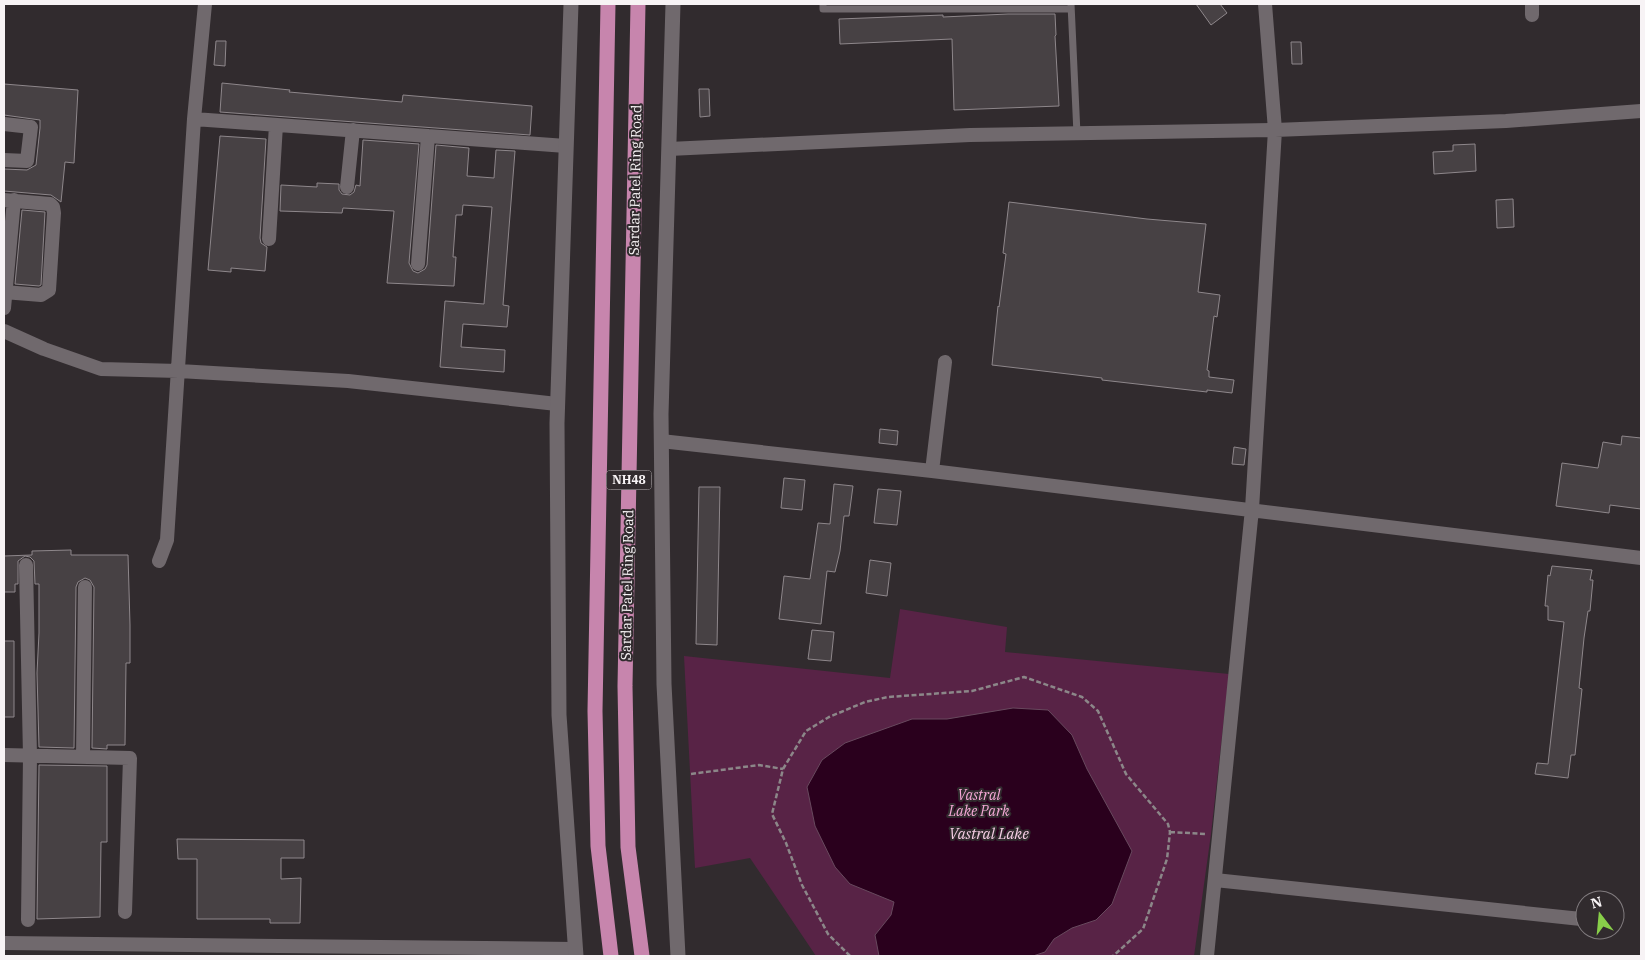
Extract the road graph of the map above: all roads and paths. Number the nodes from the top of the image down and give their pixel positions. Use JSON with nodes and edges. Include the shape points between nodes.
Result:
{"nodes":[{"id":1,"x":205,"y":4,"type":"edge"},
{"id":2,"x":571,"y":4,"type":"edge"},
{"id":3,"x":608,"y":4,"type":"edge"},
{"id":4,"x":638,"y":4,"type":"edge"},
{"id":5,"x":673,"y":4,"type":"edge"},
{"id":6,"x":823,"y":4,"type":"edge"},
{"id":7,"x":1265,"y":4,"type":"edge"},
{"id":8,"x":1071,"y":6,"type":"edge"},
{"id":9,"x":1641,"y":111,"type":"edge"},
{"id":10,"x":194,"y":119,"type":"junction"},
{"id":11,"x":4,"y":124,"type":"edge"},
{"id":12,"x":276,"y":125,"type":"junction"},
{"id":13,"x":353,"y":130,"type":"junction"},
{"id":14,"x":1275,"y":130,"type":"junction"},
{"id":15,"x":1076,"y":134,"type":"junction"},
{"id":16,"x":428,"y":136,"type":"junction"},
{"id":17,"x":566,"y":146,"type":"junction"},
{"id":18,"x":669,"y":149,"type":"junction"},
{"id":19,"x":4,"y":160,"type":"edge"},
{"id":20,"x":347,"y":187,"type":"dead end"},
{"id":21,"x":9,"y":200,"type":"edge"},
{"id":22,"x":269,"y":239,"type":"dead end"},
{"id":23,"x":418,"y":264,"type":"dead end"},
{"id":24,"x":5,"y":292,"type":"edge"},
{"id":25,"x":4,"y":308,"type":"edge"},
{"id":26,"x":4,"y":331,"type":"edge"},
{"id":27,"x":945,"y":362,"type":"dead end"},
{"id":28,"x":179,"y":370,"type":"junction"},
{"id":29,"x":557,"y":404,"type":"junction"},
{"id":30,"x":661,"y":441,"type":"junction"},
{"id":31,"x":932,"y":471,"type":"junction"},
{"id":32,"x":1252,"y":509,"type":"junction"},
{"id":33,"x":1641,"y":558,"type":"edge"},
{"id":34,"x":158,"y":561,"type":"dead end"},
{"id":35,"x":26,"y":565,"type":"dead end"},
{"id":36,"x":85,"y":587,"type":"dead end"},
{"id":37,"x":4,"y":755,"type":"edge"},
{"id":38,"x":30,"y":756,"type":"junction"},
{"id":39,"x":83,"y":757,"type":"junction"},
{"id":40,"x":783,"y":769,"type":"junction"},
{"id":41,"x":691,"y":774,"type":"dead end"},
{"id":42,"x":1170,"y":832,"type":"junction"},
{"id":43,"x":1211,"y":834,"type":"dead end"},
{"id":44,"x":1215,"y":880,"type":"junction"},
{"id":45,"x":125,"y":912,"type":"dead end"},
{"id":46,"x":1575,"y":918,"type":"edge"},
{"id":47,"x":28,"y":920,"type":"dead end"},
{"id":48,"x":4,"y":943,"type":"edge"},
{"id":49,"x":576,"y":953,"type":"edge"},
{"id":50,"x":611,"y":956,"type":"edge"},
{"id":51,"x":642,"y":956,"type":"edge"},
{"id":52,"x":678,"y":956,"type":"edge"},
{"id":53,"x":850,"y":956,"type":"edge"},
{"id":54,"x":1113,"y":956,"type":"edge"},
{"id":55,"x":1207,"y":956,"type":"edge"}],
"edges":[{"from":1,"to":10,"type":"street"},
{"from":2,"to":17,"type":"street"},
{"from":3,"to":50,"type":"highway","number":"NH48","via":[[595,712],[598,846]]},
{"from":4,"to":51,"type":"highway","name":"Sardar Patel Ring Road","number":"NH48","via":[[625,686],[628,847]]},
{"from":5,"to":18,"type":"street"},
{"from":6,"to":8,"type":"lane","via":[[823,10]]},
{"from":7,"to":14,"type":"street"},
{"from":8,"to":15,"type":"lane"},
{"from":9,"to":14,"type":"street"},
{"from":10,"to":12,"type":"street"},
{"from":10,"to":28,"type":"street"},
{"from":11,"to":19,"type":"street","via":[[31,126],[27,161]]},
{"from":12,"to":13,"type":"street"},
{"from":12,"to":22,"type":"street"},
{"from":13,"to":16,"type":"street"},
{"from":13,"to":20,"type":"street"},
{"from":14,"to":15,"type":"street"},
{"from":14,"to":32,"type":"street"},
{"from":15,"to":18,"type":"street"},
{"from":16,"to":17,"type":"street"},
{"from":16,"to":23,"type":"street"},
{"from":17,"to":29,"type":"street"},
{"from":18,"to":30,"type":"street"},
{"from":21,"to":24,"type":"street"},
{"from":21,"to":24,"type":"street","via":[[50,204],[53,208],[50,290],[41,295]]},
{"from":24,"to":25,"type":"street"},
{"from":26,"to":28,"type":"street","via":[[101,369]]},
{"from":27,"to":31,"type":"street"},
{"from":28,"to":29,"type":"street","via":[[348,381]]},
{"from":28,"to":34,"type":"street","via":[[168,540]]},
{"from":29,"to":49,"type":"street","via":[[559,716]]},
{"from":30,"to":31,"type":"street"},
{"from":30,"to":52,"type":"street","via":[[664,684]]},
{"from":31,"to":32,"type":"street"},
{"from":32,"to":33,"type":"street"},
{"from":32,"to":44,"type":"street"},
{"from":35,"to":38,"type":"street"},
{"from":36,"to":39,"type":"street"},
{"from":37,"to":38,"type":"street"},
{"from":38,"to":39,"type":"street"},
{"from":38,"to":47,"type":"street"},
{"from":39,"to":45,"type":"street","via":[[130,758]]},
{"from":40,"to":41,"type":"path","via":[[759,765]]},
{"from":40,"to":42,"type":"path","via":[[806,731],[865,702],[888,697],[972,691],[1024,677],[1082,697],[1098,711],[1126,774],[1168,824]]},
{"from":40,"to":53,"type":"path","via":[[772,814],[806,893],[828,934]]},
{"from":42,"to":43,"type":"path"},
{"from":42,"to":54,"type":"path","via":[[1168,859],[1143,929]]},
{"from":44,"to":46,"type":"street"},
{"from":44,"to":55,"type":"street"},
{"from":48,"to":49,"type":"street"}]}
